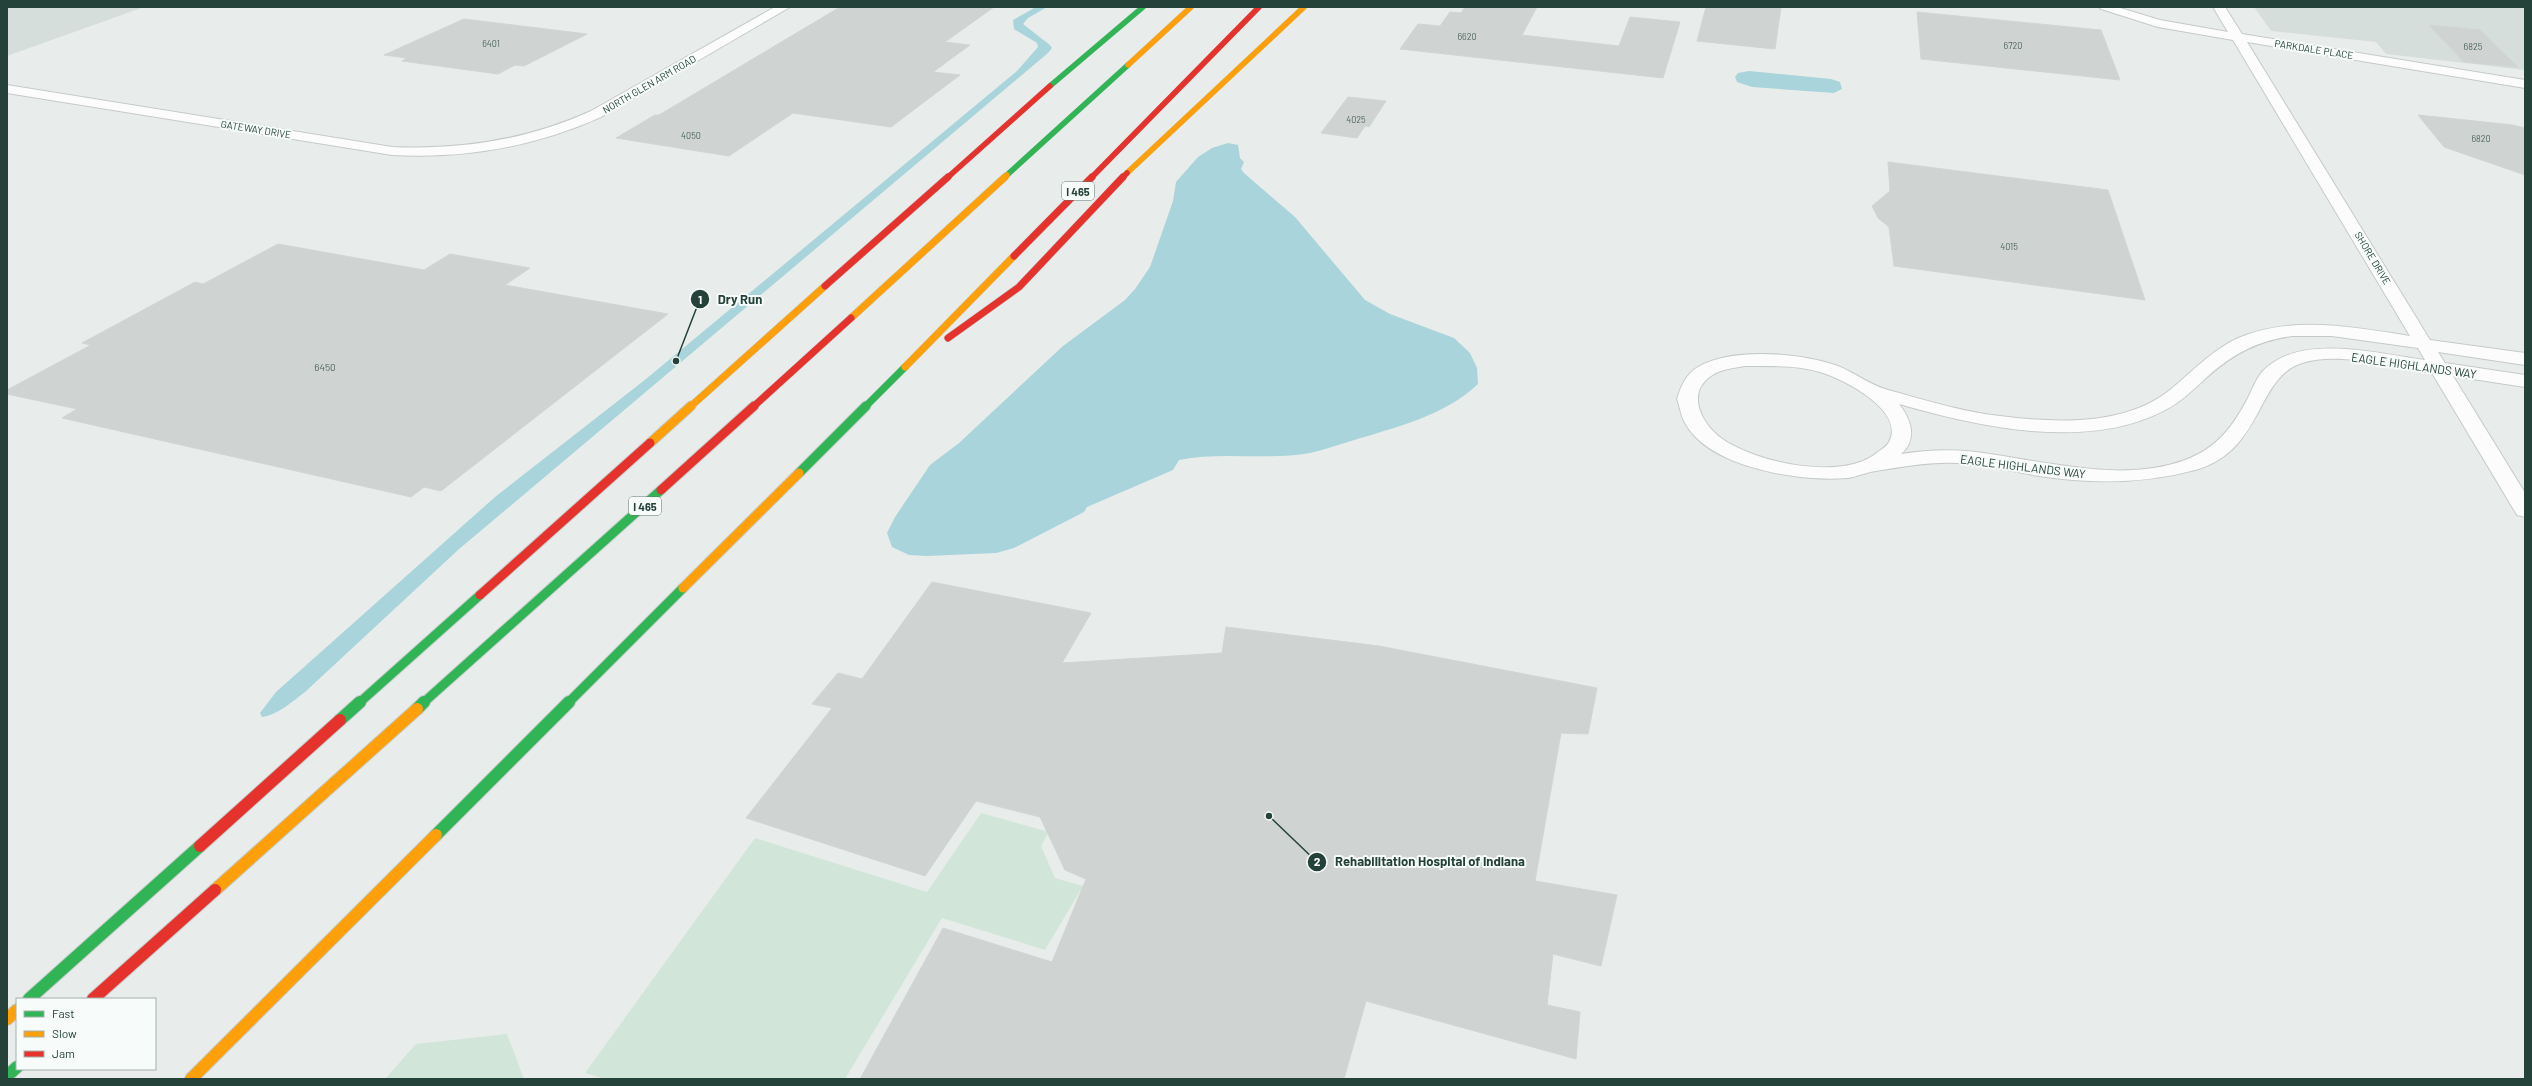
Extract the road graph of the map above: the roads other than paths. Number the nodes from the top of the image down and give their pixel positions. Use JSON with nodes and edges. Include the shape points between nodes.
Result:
{"nodes":[{"id":1,"x":784,"y":7,"type":"edge"},
{"id":2,"x":1143,"y":7,"type":"edge"},
{"id":3,"x":1191,"y":7,"type":"edge"},
{"id":4,"x":1259,"y":7,"type":"edge"},
{"id":5,"x":1304,"y":7,"type":"edge"},
{"id":6,"x":2105,"y":7,"type":"edge"},
{"id":7,"x":2219,"y":7,"type":"edge"},
{"id":8,"x":2239,"y":36,"type":"junction"},
{"id":9,"x":2525,"y":84,"type":"edge"},
{"id":10,"x":7,"y":89,"type":"edge"},
{"id":11,"x":506,"y":144,"type":"joint"},
{"id":12,"x":2425,"y":344,"type":"junction"},
{"id":13,"x":2525,"y":359,"type":"edge"},
{"id":14,"x":2439,"y":368,"type":"junction"},
{"id":15,"x":897,"y":375,"type":"junction"},
{"id":16,"x":2525,"y":381,"type":"edge"},
{"id":17,"x":1875,"y":392,"type":"junction"},
{"id":18,"x":1876,"y":465,"type":"junction"},
{"id":19,"x":2525,"y":510,"type":"edge"},
{"id":20,"x":30,"y":998,"type":"edge"},
{"id":21,"x":95,"y":998,"type":"edge"},
{"id":22,"x":16,"y":1011,"type":"edge"},
{"id":23,"x":7,"y":1019,"type":"edge"},
{"id":24,"x":16,"y":1069,"type":"edge"},
{"id":25,"x":7,"y":1076,"type":"edge"},
{"id":26,"x":191,"y":1079,"type":"edge"}],
"edges":[{"from":1,"to":11,"type":"street","name":"NORTH GLEN ARM ROAD","via":[[589,118],[548,134]]},
{"from":2,"to":20,"type":"highway","via":[[1024,109]]},
{"from":3,"to":21,"type":"highway","number":"I 465","via":[[762,400]]},
{"from":4,"to":15,"type":"highway","number":"I 465"},
{"from":5,"to":15,"type":"highway","via":[[1128,173],[1019,286]]},
{"from":6,"to":8,"type":"street","name":"PARKDALE PLACE","via":[[2158,22]]},
{"from":7,"to":8,"type":"street","name":"SHORE DRIVE"},
{"from":8,"to":9,"type":"street","name":"PARKDALE PLACE"},
{"from":8,"to":12,"type":"street","name":"SHORE DRIVE"},
{"from":10,"to":11,"type":"street","name":"GATEWAY DRIVE","via":[[392,151],[430,153],[473,150]]},
{"from":12,"to":13,"type":"street","name":"EAGLE HIGHLANDS WAY"},
{"from":12,"to":14,"type":"street","name":"SHORE DRIVE"},
{"from":12,"to":17,"type":"street","name":"EAGLE HIGHLANDS WAY","via":[[2324,330],[2291,331],[2251,338],[2232,349],[2165,403],[2124,418],[2092,423],[2048,425],[2000,422],[1935,409]]},
{"from":14,"to":16,"type":"street","name":"EAGLE HIGHLANDS WAY"},
{"from":14,"to":18,"type":"street","name":"EAGLE HIGHLANDS WAY","via":[[2354,355],[2326,355],[2292,360],[2276,368],[2269,376],[2230,442],[2204,460],[2169,470],[2138,474],[2082,474],[1964,457],[1914,458]]},
{"from":14,"to":19,"type":"street","name":"SHORE DRIVE"},
{"from":15,"to":26,"type":"highway","number":"I 465"},
{"from":17,"to":18,"type":"street","name":"EAGLE HIGHLANDS WAY","via":[[1893,410],[1901,423],[1902,431],[1901,441],[1892,454]]},
{"from":17,"to":18,"type":"street","name":"EAGLE HIGHLANDS WAY","via":[[1844,375],[1810,364],[1782,360],[1750,360],[1727,364],[1703,374],[1692,384],[1687,400],[1693,420],[1710,438],[1736,454],[1765,466],[1826,474],[1854,472]]},
{"from":22,"to":23,"type":"highway"},
{"from":24,"to":25,"type":"highway"}]}
